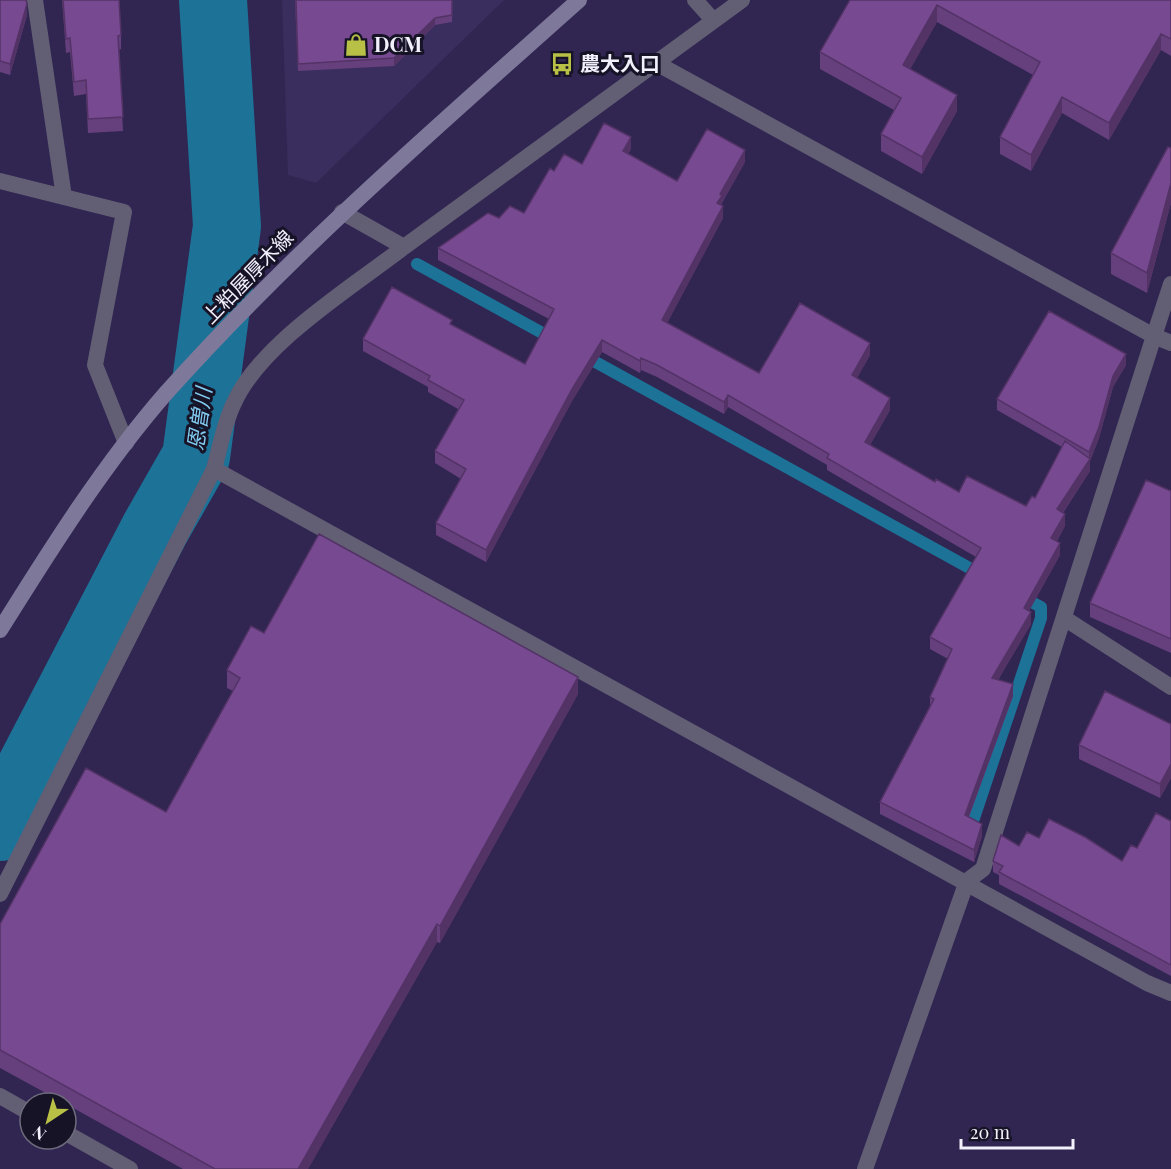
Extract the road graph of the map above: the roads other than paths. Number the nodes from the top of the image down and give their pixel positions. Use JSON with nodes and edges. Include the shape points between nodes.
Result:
{"nodes":[{"id":1,"x":35,"y":0,"type":"edge"},
{"id":2,"x":579,"y":0,"type":"edge"},
{"id":3,"x":696,"y":0,"type":"edge"},
{"id":4,"x":742,"y":0,"type":"edge"},
{"id":5,"x":713,"y":20,"type":"junction"},
{"id":6,"x":656,"y":63,"type":"junction"},
{"id":7,"x":0,"y":181,"type":"edge"},
{"id":8,"x":64,"y":196,"type":"junction"},
{"id":9,"x":342,"y":212,"type":"junction"},
{"id":10,"x":404,"y":247,"type":"junction"},
{"id":11,"x":1171,"y":284,"type":"edge"},
{"id":12,"x":1154,"y":336,"type":"junction"},
{"id":13,"x":1171,"y":344,"type":"edge"},
{"id":14,"x":126,"y":443,"type":"junction"},
{"id":15,"x":214,"y":469,"type":"junction"},
{"id":16,"x":1064,"y":618,"type":"junction"},
{"id":17,"x":0,"y":630,"type":"edge"},
{"id":18,"x":1171,"y":687,"type":"edge"},
{"id":19,"x":967,"y":881,"type":"junction"},
{"id":20,"x":0,"y":894,"type":"edge"},
{"id":21,"x":1171,"y":993,"type":"edge"},
{"id":22,"x":0,"y":1096,"type":"edge"},
{"id":23,"x":18,"y":1106,"type":"edge"},
{"id":24,"x":78,"y":1140,"type":"edge"},
{"id":25,"x":130,"y":1169,"type":"edge"},
{"id":26,"x":865,"y":1169,"type":"edge"}],
"edges":[{"from":1,"to":8,"type":"street"},
{"from":2,"to":9,"type":"main road","name":"上粕屋厚木線"},
{"from":3,"to":5,"type":"street"},
{"from":4,"to":5,"type":"street"},
{"from":5,"to":6,"type":"street"},
{"from":6,"to":10,"type":"street"},
{"from":6,"to":12,"type":"street"},
{"from":7,"to":8,"type":"street"},
{"from":8,"to":14,"type":"street","via":[[124,212],[95,366]]},
{"from":9,"to":10,"type":"street"},
{"from":9,"to":14,"type":"main road","name":"上粕屋厚木線","via":[[258,295]]},
{"from":10,"to":15,"type":"street","via":[[266,356],[233,404]]},
{"from":11,"to":12,"type":"street"},
{"from":12,"to":13,"type":"street"},
{"from":12,"to":16,"type":"street"},
{"from":14,"to":17,"type":"main road","name":"上粕屋厚木線"},
{"from":15,"to":19,"type":"street"},
{"from":15,"to":20,"type":"street"},
{"from":16,"to":18,"type":"street"},
{"from":16,"to":19,"type":"street","via":[[983,869]]},
{"from":19,"to":21,"type":"street"},
{"from":19,"to":26,"type":"street"},
{"from":22,"to":23,"type":"street"},
{"from":24,"to":25,"type":"street"}]}
